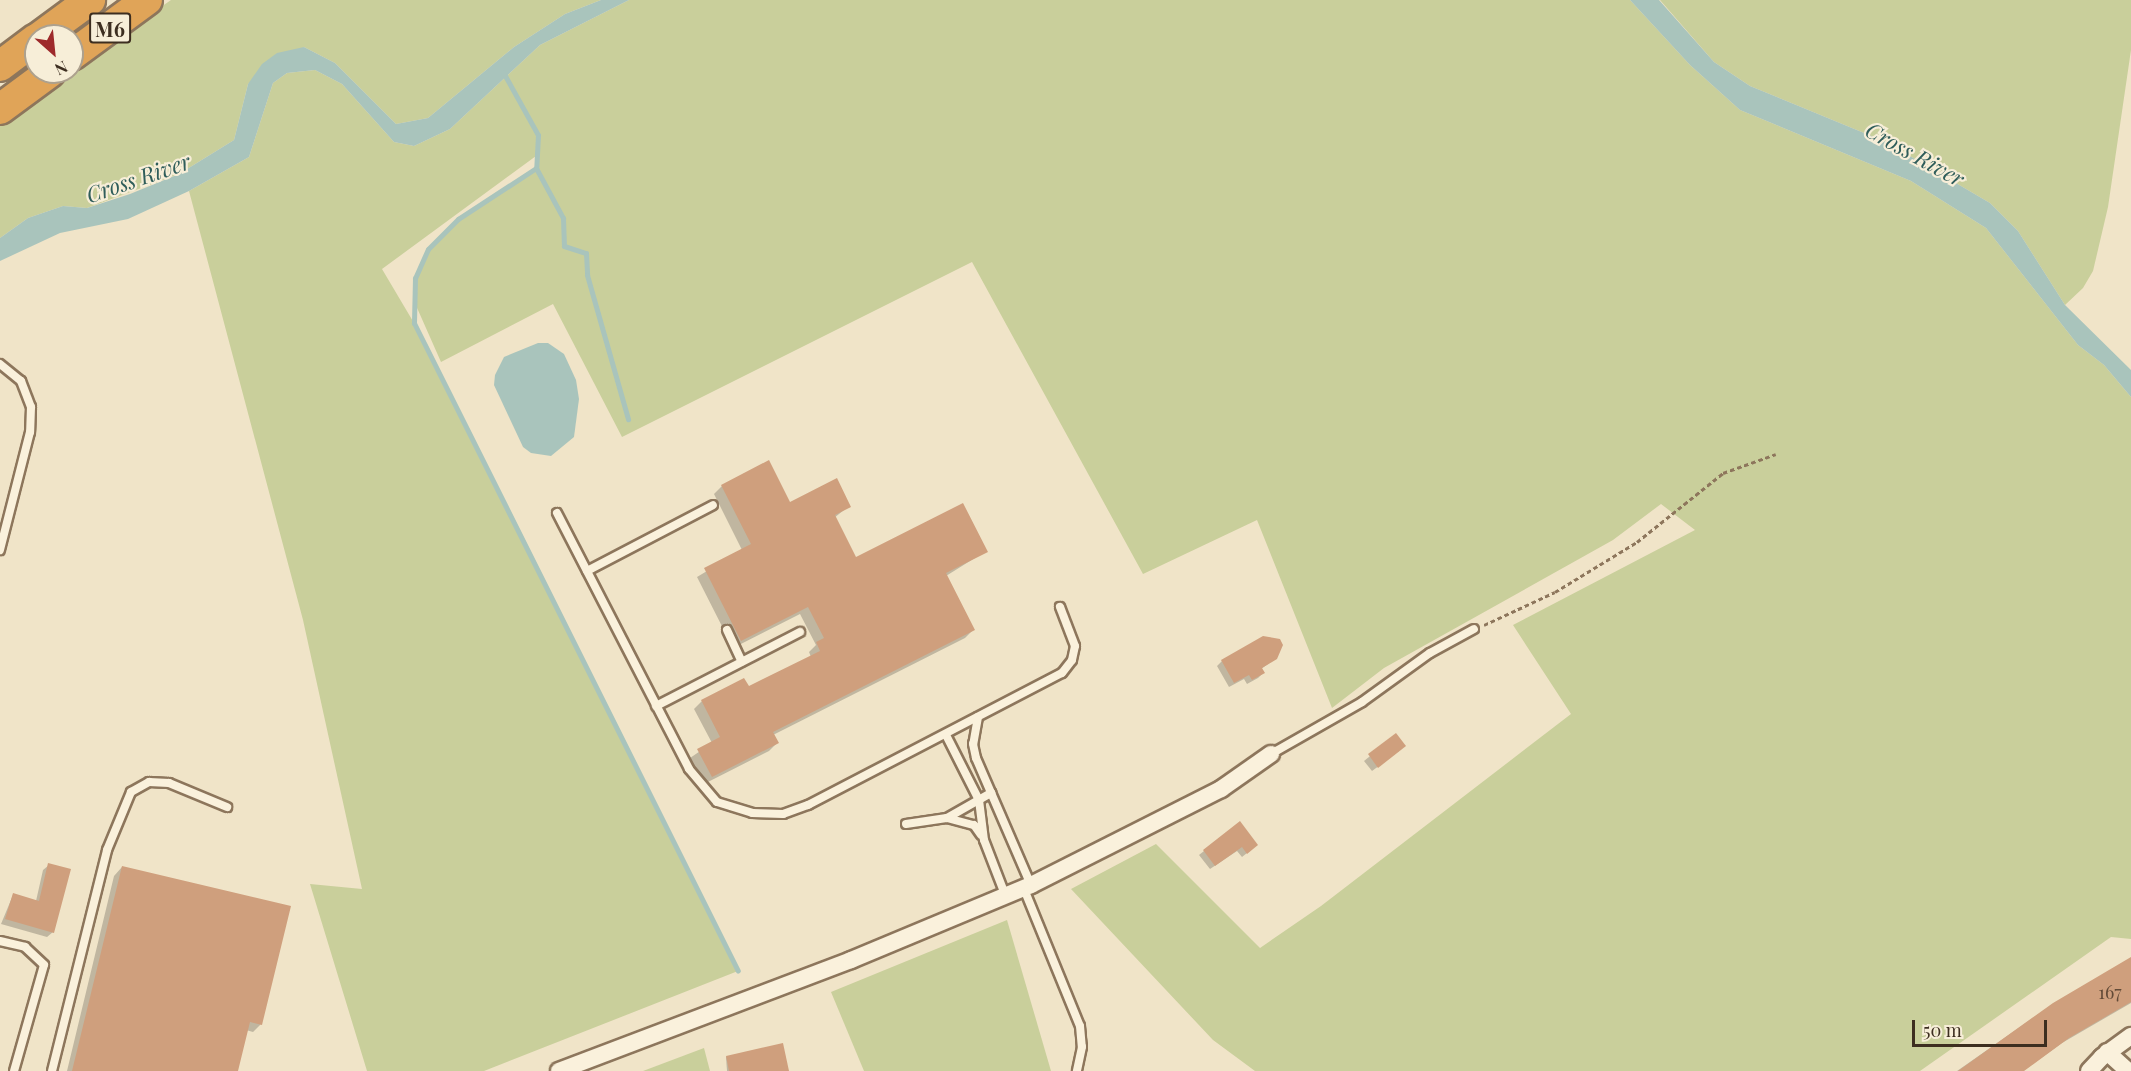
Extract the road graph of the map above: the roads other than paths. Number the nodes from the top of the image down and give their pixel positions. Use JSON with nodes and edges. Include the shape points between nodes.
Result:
{"nodes":[{"id":1,"x":90,"y":0,"type":"edge"},
{"id":2,"x":147,"y":0,"type":"edge"},
{"id":3,"x":57,"y":24,"type":"edge"},
{"id":4,"x":84,"y":47,"type":"edge"},
{"id":5,"x":24,"y":48,"type":"edge"},
{"id":6,"x":0,"y":66,"type":"edge"},
{"id":7,"x":34,"y":84,"type":"edge"},
{"id":8,"x":0,"y":109,"type":"edge"},
{"id":9,"x":0,"y":364,"type":"edge"},
{"id":10,"x":713,"y":505,"type":"dead end"},
{"id":11,"x":557,"y":513,"type":"dead end"},
{"id":12,"x":0,"y":550,"type":"edge"},
{"id":13,"x":587,"y":571,"type":"junction"},
{"id":14,"x":1060,"y":607,"type":"dead end"},
{"id":15,"x":1474,"y":629,"type":"road end"},
{"id":16,"x":727,"y":630,"type":"dead end"},
{"id":17,"x":800,"y":632,"type":"dead end"},
{"id":18,"x":742,"y":662,"type":"junction"},
{"id":19,"x":656,"y":706,"type":"junction"},
{"id":20,"x":978,"y":717,"type":"junction"},
{"id":21,"x":946,"y":735,"type":"junction"},
{"id":22,"x":1272,"y":754,"type":"joint"},
{"id":23,"x":991,"y":793,"type":"junction"},
{"id":24,"x":979,"y":800,"type":"junction"},
{"id":25,"x":227,"y":807,"type":"dead end"},
{"id":26,"x":947,"y":818,"type":"junction"},
{"id":27,"x":906,"y":824,"type":"dead end"},
{"id":28,"x":984,"y":840,"type":"junction"},
{"id":29,"x":1028,"y":887,"type":"junction"},
{"id":30,"x":1006,"y":897,"type":"junction"},
{"id":31,"x":0,"y":942,"type":"edge"},
{"id":32,"x":2131,"y":1036,"type":"edge"},
{"id":33,"x":2107,"y":1052,"type":"junction"},
{"id":34,"x":14,"y":1071,"type":"edge"},
{"id":35,"x":52,"y":1071,"type":"edge"},
{"id":36,"x":559,"y":1071,"type":"edge"},
{"id":37,"x":1077,"y":1071,"type":"edge"},
{"id":38,"x":2089,"y":1071,"type":"edge"},
{"id":39,"x":2128,"y":1071,"type":"edge"}],
"edges":[{"from":1,"to":3,"type":"highway","number":"M6"},
{"from":2,"to":4,"type":"highway","number":"M6"},
{"from":5,"to":6,"type":"highway"},
{"from":7,"to":8,"type":"highway"},
{"from":9,"to":12,"type":"lane","via":[[21,381],[31,407],[30,432]]},
{"from":10,"to":13,"type":"lane"},
{"from":11,"to":13,"type":"lane"},
{"from":13,"to":19,"type":"lane"},
{"from":14,"to":20,"type":"lane","via":[[1075,646],[1067,667],[1040,687]]},
{"from":15,"to":22,"type":"lane","via":[[1430,653],[1362,702]]},
{"from":16,"to":18,"type":"lane"},
{"from":17,"to":18,"type":"lane"},
{"from":18,"to":19,"type":"lane"},
{"from":19,"to":21,"type":"lane","via":[[702,788],[717,802],[752,813],[783,814],[807,805]]},
{"from":20,"to":21,"type":"lane"},
{"from":20,"to":23,"type":"lane","via":[[973,744]]},
{"from":21,"to":24,"type":"lane"},
{"from":22,"to":29,"type":"street","via":[[1221,789]]},
{"from":23,"to":24,"type":"lane"},
{"from":23,"to":29,"type":"lane"},
{"from":24,"to":26,"type":"lane"},
{"from":24,"to":28,"type":"lane"},
{"from":25,"to":35,"type":"lane","via":[[169,783],[149,782],[131,792],[107,850]]},
{"from":26,"to":27,"type":"lane"},
{"from":26,"to":28,"type":"lane","via":[[974,825]]},
{"from":28,"to":30,"type":"lane"},
{"from":29,"to":30,"type":"street"},
{"from":29,"to":37,"type":"lane","via":[[1080,1026],[1082,1047]]},
{"from":30,"to":36,"type":"street"},
{"from":31,"to":34,"type":"lane","via":[[25,946],[44,964]]},
{"from":32,"to":33,"type":"street"},
{"from":33,"to":38,"type":"street"},
{"from":33,"to":39,"type":"street"}]}
